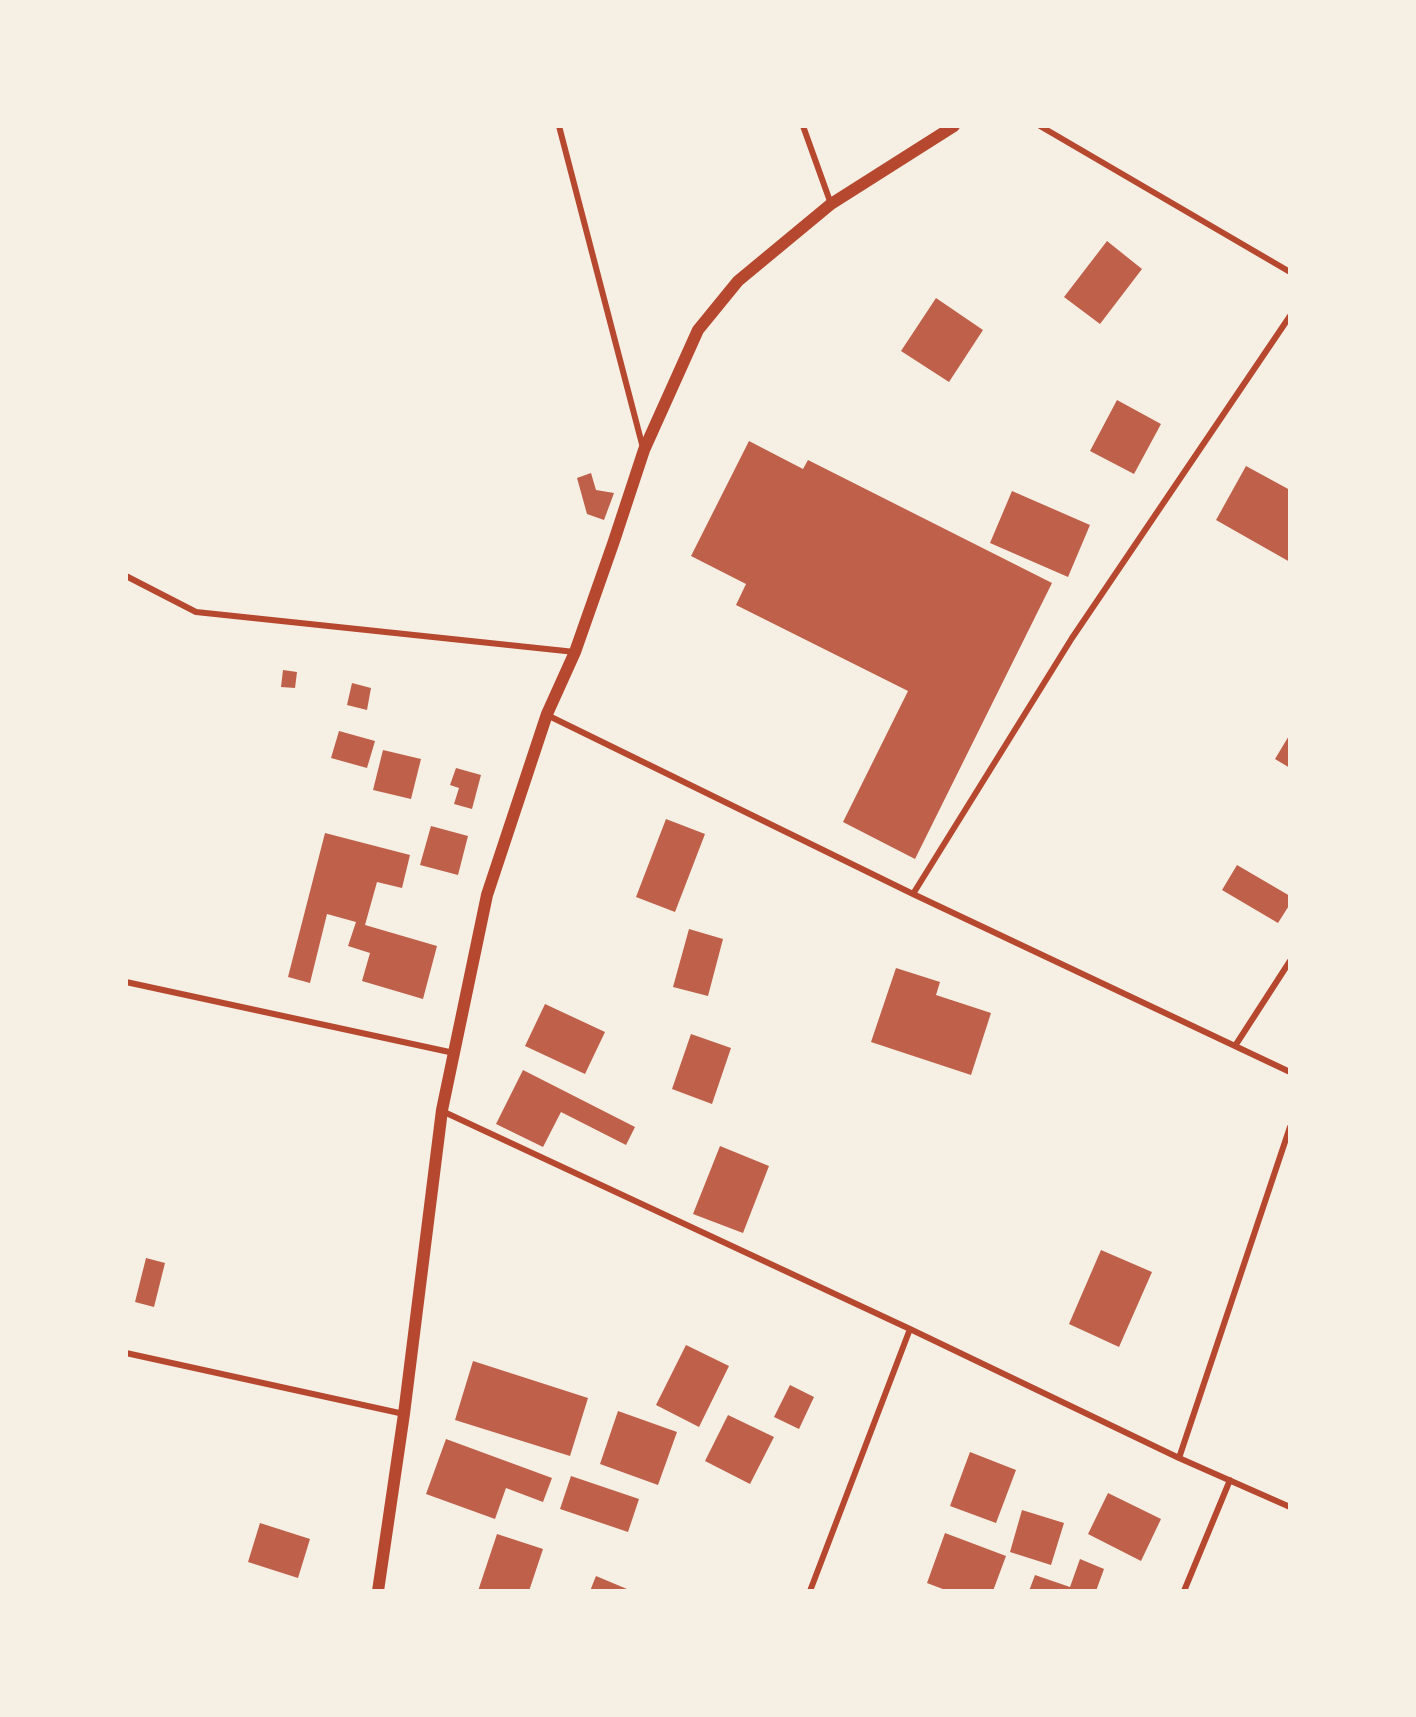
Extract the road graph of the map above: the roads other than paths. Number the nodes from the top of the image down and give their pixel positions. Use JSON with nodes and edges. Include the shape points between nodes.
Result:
{"nodes":[{"id":1,"x":559,"y":126,"type":"edge"},
{"id":2,"x":803,"y":126,"type":"edge"},
{"id":3,"x":954,"y":126,"type":"edge"},
{"id":4,"x":1040,"y":126,"type":"edge"},
{"id":5,"x":831,"y":204,"type":"junction"},
{"id":6,"x":1290,"y":272,"type":"edge"},
{"id":7,"x":1290,"y":316,"type":"edge"},
{"id":8,"x":644,"y":450,"type":"junction"},
{"id":9,"x":126,"y":576,"type":"edge"},
{"id":10,"x":574,"y":652,"type":"junction"},
{"id":11,"x":547,"y":714,"type":"junction"},
{"id":12,"x":913,"y":894,"type":"junction"},
{"id":13,"x":1290,"y":961,"type":"edge"},
{"id":14,"x":126,"y":982,"type":"edge"},
{"id":15,"x":1235,"y":1046,"type":"junction"},
{"id":16,"x":455,"y":1053,"type":"junction"},
{"id":17,"x":1290,"y":1072,"type":"edge"},
{"id":18,"x":442,"y":1110,"type":"junction"},
{"id":19,"x":1290,"y":1127,"type":"edge"},
{"id":20,"x":910,"y":1329,"type":"junction"},
{"id":21,"x":126,"y":1353,"type":"edge"},
{"id":22,"x":404,"y":1414,"type":"junction"},
{"id":23,"x":1179,"y":1458,"type":"junction"},
{"id":24,"x":1230,"y":1480,"type":"junction"},
{"id":25,"x":1290,"y":1507,"type":"edge"},
{"id":26,"x":378,"y":1591,"type":"edge"},
{"id":27,"x":810,"y":1591,"type":"edge"},
{"id":28,"x":1184,"y":1591,"type":"edge"}],
"edges":[{"from":1,"to":8,"type":"street"},
{"from":2,"to":5,"type":"street"},
{"from":3,"to":5,"type":"main road"},
{"from":4,"to":6,"type":"street"},
{"from":5,"to":8,"type":"main road","via":[[738,281],[698,330]]},
{"from":7,"to":12,"type":"street","via":[[1072,638]]},
{"from":8,"to":10,"type":"main road"},
{"from":9,"to":10,"type":"street","via":[[196,612]]},
{"from":10,"to":11,"type":"main road"},
{"from":11,"to":12,"type":"street"},
{"from":11,"to":16,"type":"main road","via":[[487,895]]},
{"from":12,"to":15,"type":"street"},
{"from":13,"to":15,"type":"street"},
{"from":14,"to":16,"type":"street"},
{"from":15,"to":17,"type":"street"},
{"from":16,"to":18,"type":"main road"},
{"from":18,"to":20,"type":"street"},
{"from":18,"to":22,"type":"main road"},
{"from":19,"to":23,"type":"street"},
{"from":20,"to":23,"type":"street"},
{"from":20,"to":27,"type":"street"},
{"from":21,"to":22,"type":"street"},
{"from":22,"to":26,"type":"main road"},
{"from":23,"to":24,"type":"street"},
{"from":24,"to":25,"type":"street"},
{"from":24,"to":28,"type":"street"}]}
